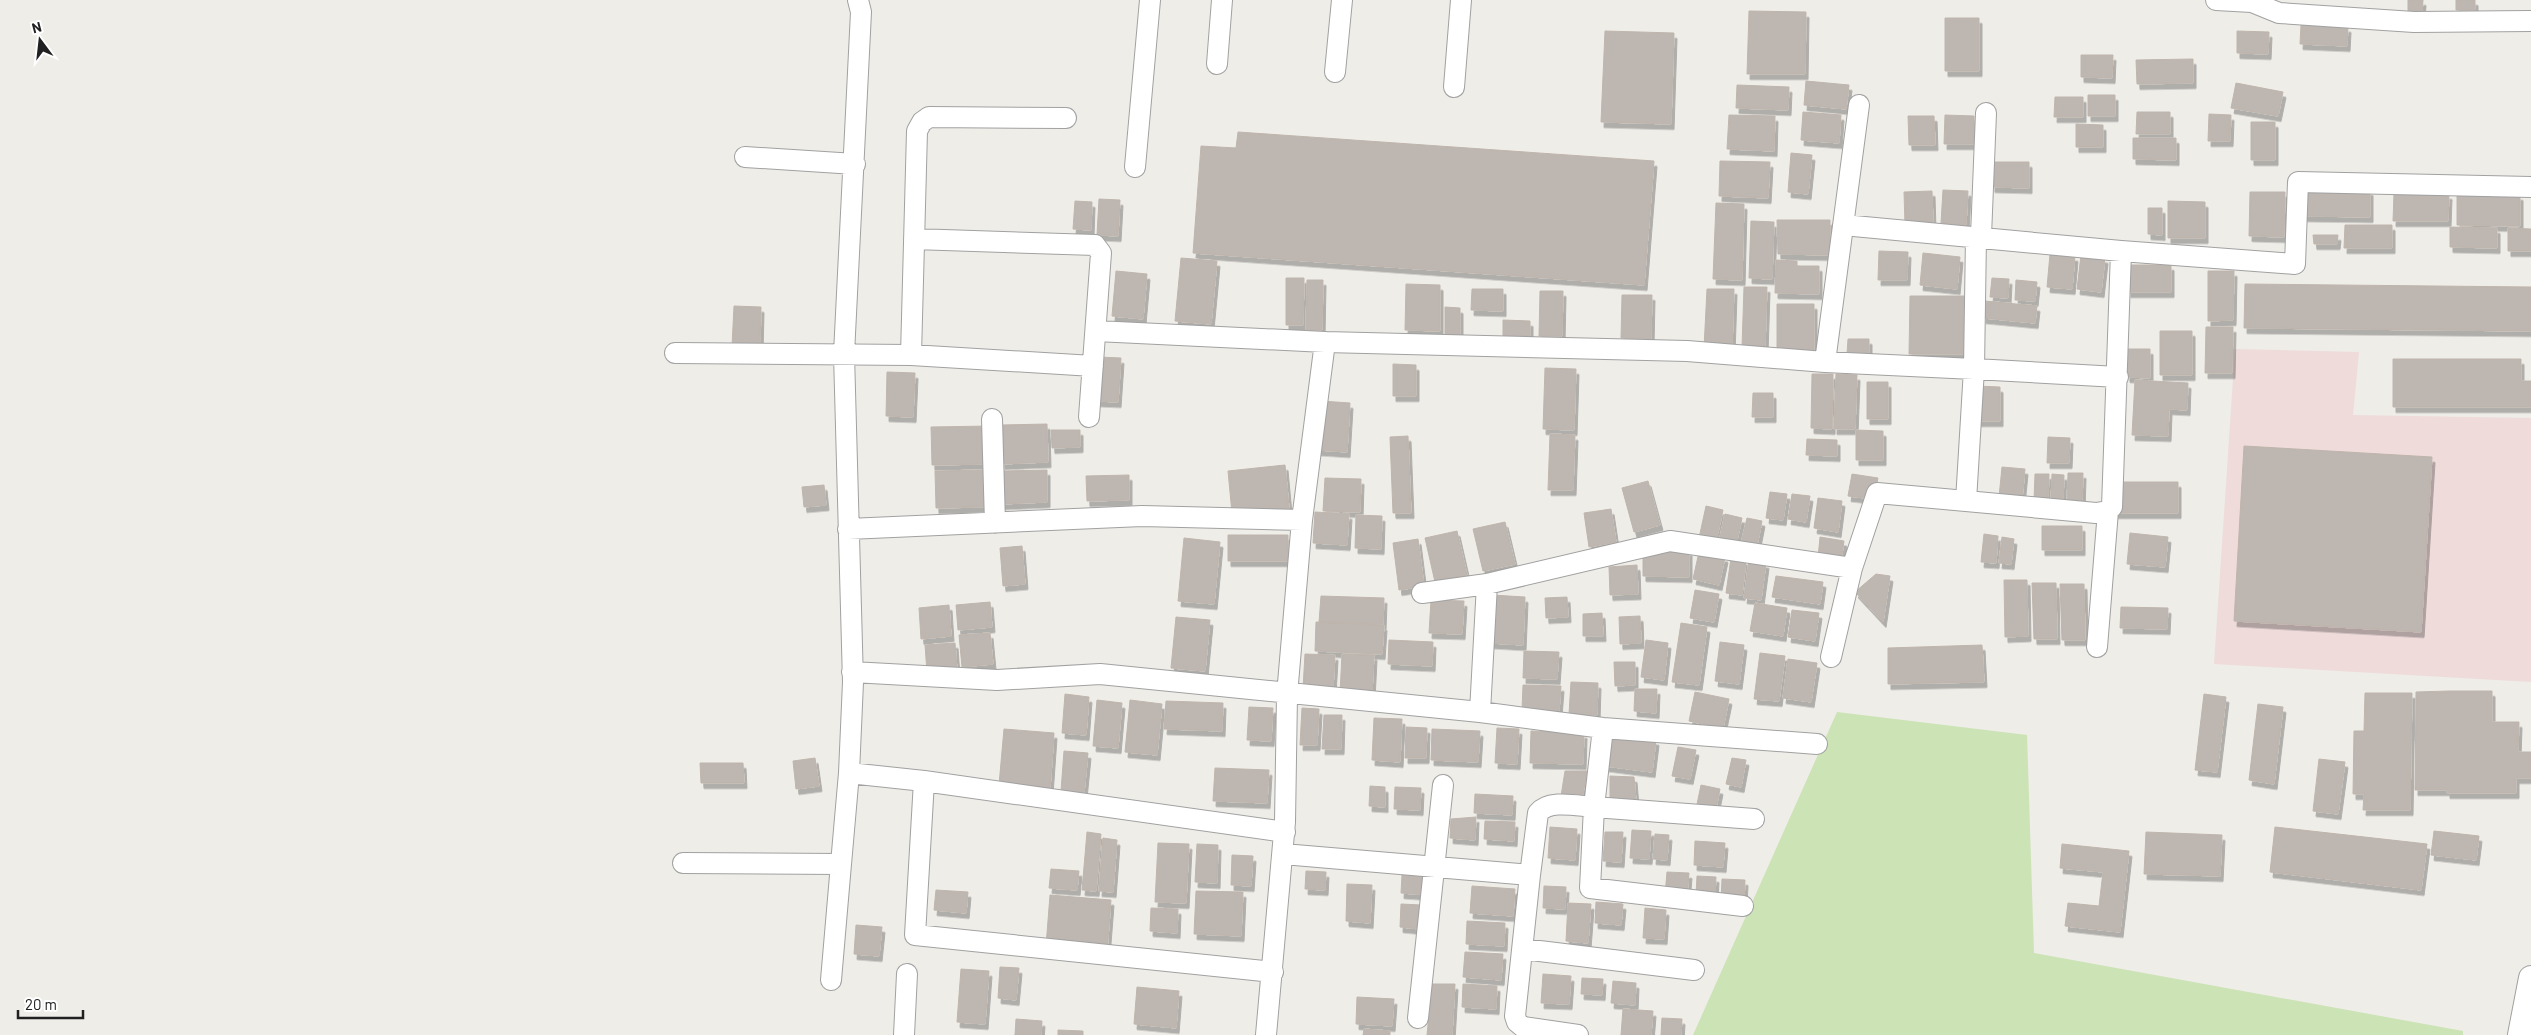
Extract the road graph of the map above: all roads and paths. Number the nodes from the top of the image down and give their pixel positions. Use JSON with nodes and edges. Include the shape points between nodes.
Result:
{"nodes":[{"id":1,"x":858,"y":0,"type":"edge"},
{"id":2,"x":1150,"y":0,"type":"edge"},
{"id":3,"x":1222,"y":0,"type":"edge"},
{"id":4,"x":1342,"y":0,"type":"edge"},
{"id":5,"x":1461,"y":0,"type":"edge"},
{"id":6,"x":2216,"y":0,"type":"edge"},
{"id":7,"x":2531,"y":21,"type":"edge"},
{"id":8,"x":1217,"y":64,"type":"dead end"},
{"id":9,"x":1335,"y":72,"type":"dead end"},
{"id":10,"x":1454,"y":86,"type":"dead end"},
{"id":11,"x":1859,"y":105,"type":"dead end"},
{"id":12,"x":1986,"y":113,"type":"dead end"},
{"id":13,"x":1066,"y":118,"type":"dead end"},
{"id":14,"x":745,"y":157,"type":"dead end"},
{"id":15,"x":855,"y":164,"type":"junction"},
{"id":16,"x":1134,"y":167,"type":"dead end"},
{"id":17,"x":2531,"y":187,"type":"edge"},
{"id":18,"x":1843,"y":225,"type":"junction"},
{"id":19,"x":1978,"y":236,"type":"junction"},
{"id":20,"x":914,"y":239,"type":"junction"},
{"id":21,"x":2121,"y":252,"type":"junction"},
{"id":22,"x":1096,"y":331,"type":"junction"},
{"id":23,"x":1325,"y":342,"type":"junction"},
{"id":24,"x":675,"y":352,"type":"dead end"},
{"id":25,"x":844,"y":354,"type":"junction"},
{"id":26,"x":911,"y":355,"type":"junction"},
{"id":27,"x":1825,"y":362,"type":"junction"},
{"id":28,"x":1093,"y":366,"type":"junction"},
{"id":29,"x":1974,"y":369,"type":"junction"},
{"id":30,"x":2118,"y":376,"type":"junction"},
{"id":31,"x":1089,"y":417,"type":"dead end"},
{"id":32,"x":992,"y":419,"type":"dead end"},
{"id":33,"x":1966,"y":502,"type":"junction"},
{"id":34,"x":2108,"y":511,"type":"junction"},
{"id":35,"x":1302,"y":520,"type":"junction"},
{"id":36,"x":995,"y":524,"type":"junction"},
{"id":37,"x":848,"y":529,"type":"junction"},
{"id":38,"x":1852,"y":568,"type":"junction"},
{"id":39,"x":1487,"y":584,"type":"junction"},
{"id":40,"x":1422,"y":593,"type":"dead end"},
{"id":41,"x":2097,"y":647,"type":"dead end"},
{"id":42,"x":1831,"y":658,"type":"dead end"},
{"id":43,"x":852,"y":672,"type":"junction"},
{"id":44,"x":1287,"y":694,"type":"junction"},
{"id":45,"x":1480,"y":712,"type":"junction"},
{"id":46,"x":1603,"y":728,"type":"junction"},
{"id":47,"x":1817,"y":744,"type":"dead end"},
{"id":48,"x":849,"y":773,"type":"junction"},
{"id":49,"x":924,"y":781,"type":"junction"},
{"id":50,"x":1443,"y":785,"type":"dead end"},
{"id":51,"x":1594,"y":807,"type":"junction"},
{"id":52,"x":1754,"y":819,"type":"dead end"},
{"id":53,"x":1284,"y":832,"type":"junction"},
{"id":54,"x":1283,"y":854,"type":"junction"},
{"id":55,"x":683,"y":863,"type":"dead end"},
{"id":56,"x":841,"y":864,"type":"junction"},
{"id":57,"x":1436,"y":868,"type":"junction"},
{"id":58,"x":1530,"y":876,"type":"junction"},
{"id":59,"x":1743,"y":906,"type":"dead end"},
{"id":60,"x":1523,"y":949,"type":"junction"},
{"id":61,"x":1694,"y":970,"type":"dead end"},
{"id":62,"x":1273,"y":972,"type":"junction"},
{"id":63,"x":907,"y":974,"type":"dead end"},
{"id":64,"x":2531,"y":978,"type":"edge"},
{"id":65,"x":831,"y":980,"type":"dead end"},
{"id":66,"x":1418,"y":1018,"type":"dead end"},
{"id":67,"x":904,"y":1035,"type":"edge"},
{"id":68,"x":1266,"y":1035,"type":"edge"},
{"id":69,"x":1578,"y":1035,"type":"edge"},
{"id":70,"x":2520,"y":1035,"type":"edge"}],
"edges":[{"from":1,"to":15,"type":"street","via":[[861,12]]},
{"from":2,"to":16,"type":"street"},
{"from":3,"to":8,"type":"street"},
{"from":4,"to":9,"type":"street"},
{"from":5,"to":10,"type":"street"},
{"from":6,"to":7,"type":"street","via":[[2252,2],[2279,13],[2414,22]]},
{"from":11,"to":18,"type":"street"},
{"from":12,"to":19,"type":"street"},
{"from":13,"to":20,"type":"street","via":[[928,117],[917,131]]},
{"from":14,"to":15,"type":"street"},
{"from":15,"to":25,"type":"street"},
{"from":17,"to":21,"type":"street","via":[[2298,182],[2296,264]]},
{"from":18,"to":19,"type":"street"},
{"from":18,"to":27,"type":"street"},
{"from":19,"to":21,"type":"street"},
{"from":19,"to":29,"type":"street"},
{"from":20,"to":22,"type":"street","via":[[1095,245],[1101,253]]},
{"from":20,"to":26,"type":"street"},
{"from":21,"to":30,"type":"street"},
{"from":22,"to":23,"type":"street"},
{"from":22,"to":28,"type":"street"},
{"from":23,"to":27,"type":"street","via":[[1687,351]]},
{"from":23,"to":35,"type":"street"},
{"from":24,"to":25,"type":"street"},
{"from":25,"to":26,"type":"street"},
{"from":25,"to":37,"type":"street"},
{"from":26,"to":28,"type":"street"},
{"from":27,"to":29,"type":"street"},
{"from":28,"to":31,"type":"street"},
{"from":29,"to":30,"type":"street"},
{"from":29,"to":33,"type":"street"},
{"from":30,"to":34,"type":"street","via":[[2113,498],[2112,508]]},
{"from":32,"to":36,"type":"street"},
{"from":33,"to":34,"type":"street","via":[[2096,513]]},
{"from":33,"to":38,"type":"street","via":[[1877,493]]},
{"from":34,"to":41,"type":"street"},
{"from":35,"to":36,"type":"street","via":[[1142,516]]},
{"from":35,"to":44,"type":"street"},
{"from":36,"to":37,"type":"street"},
{"from":37,"to":43,"type":"street"},
{"from":38,"to":39,"type":"street","via":[[1670,541]]},
{"from":38,"to":42,"type":"street"},
{"from":39,"to":40,"type":"street"},
{"from":39,"to":45,"type":"street"},
{"from":43,"to":44,"type":"street","via":[[998,680],[1100,674]]},
{"from":43,"to":48,"type":"street"},
{"from":44,"to":45,"type":"street"},
{"from":44,"to":53,"type":"street"},
{"from":45,"to":46,"type":"street"},
{"from":46,"to":47,"type":"street"},
{"from":46,"to":51,"type":"street"},
{"from":48,"to":49,"type":"street"},
{"from":48,"to":56,"type":"street"},
{"from":49,"to":53,"type":"street"},
{"from":49,"to":62,"type":"street","via":[[915,936]]},
{"from":50,"to":57,"type":"street"},
{"from":51,"to":52,"type":"street"},
{"from":51,"to":58,"type":"street","via":[[1543,807],[1538,813]]},
{"from":51,"to":59,"type":"street","via":[[1590,888]]},
{"from":53,"to":54,"type":"street"},
{"from":54,"to":57,"type":"street"},
{"from":54,"to":62,"type":"street"},
{"from":55,"to":56,"type":"street"},
{"from":56,"to":65,"type":"street"},
{"from":57,"to":58,"type":"street"},
{"from":57,"to":66,"type":"street"},
{"from":58,"to":60,"type":"street"},
{"from":60,"to":61,"type":"street"},
{"from":60,"to":69,"type":"street","via":[[1517,1022],[1523,1027]]},
{"from":62,"to":68,"type":"street"},
{"from":63,"to":67,"type":"street"},
{"from":64,"to":70,"type":"street"}]}
